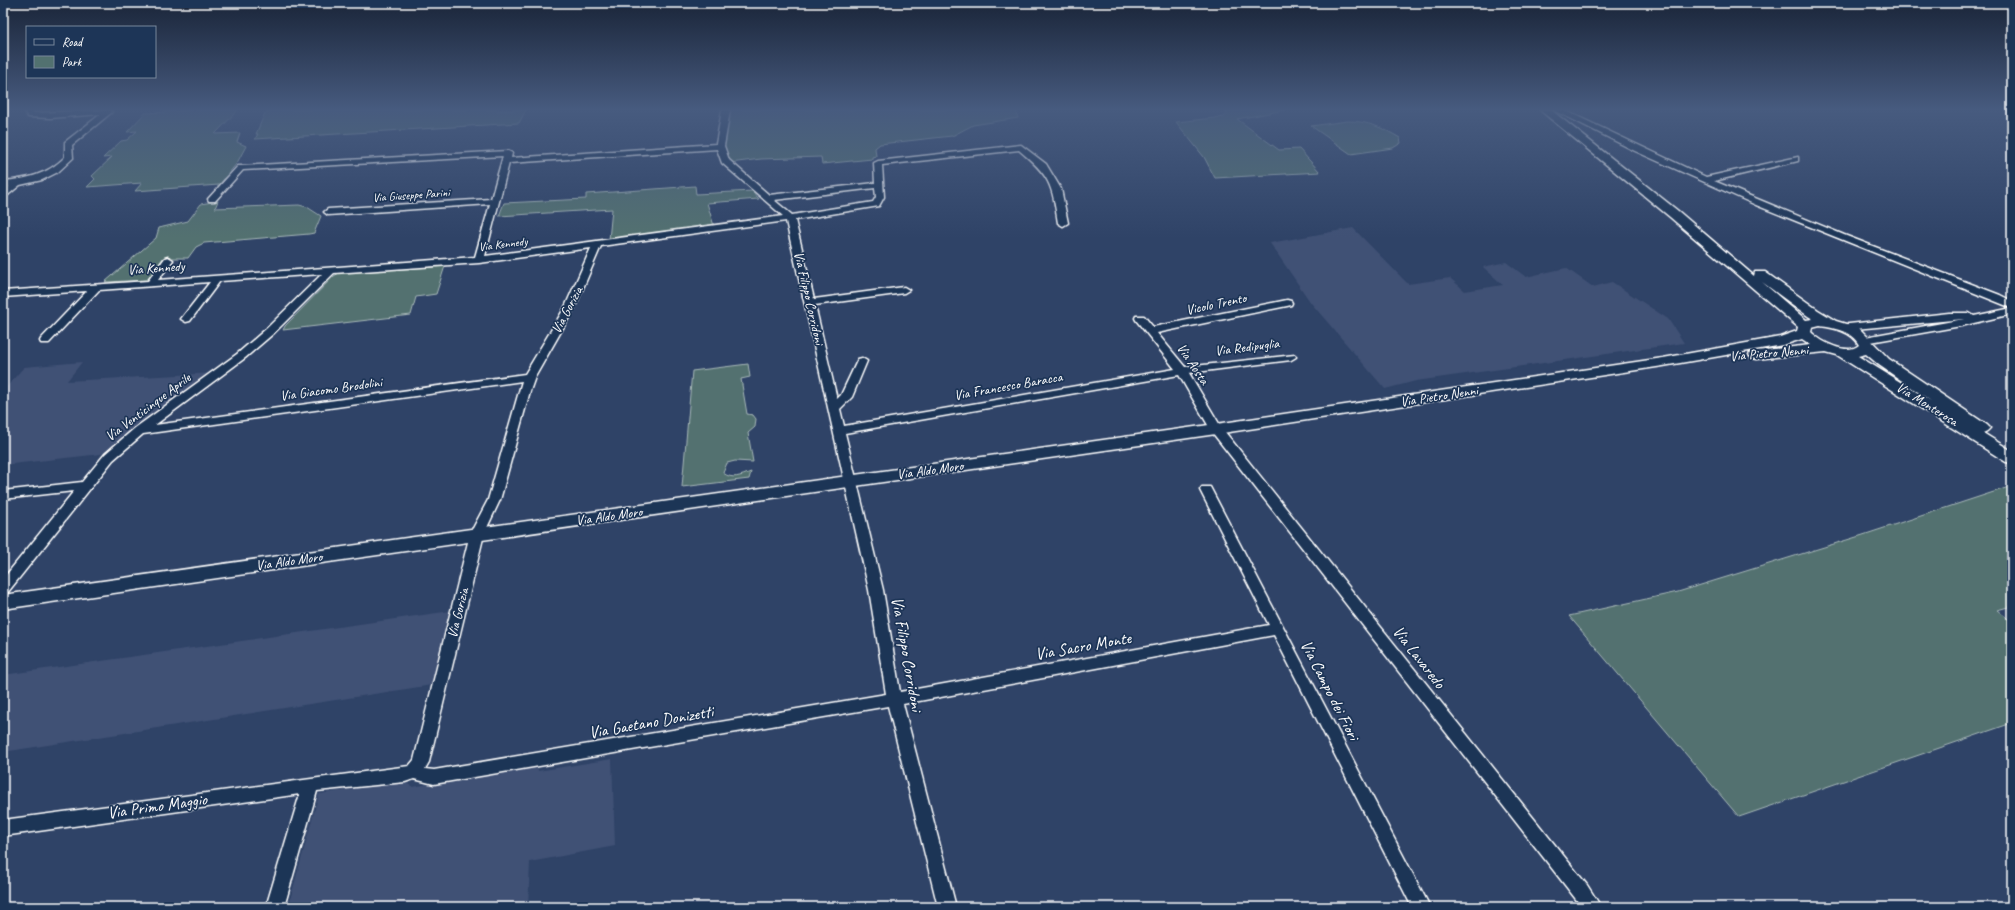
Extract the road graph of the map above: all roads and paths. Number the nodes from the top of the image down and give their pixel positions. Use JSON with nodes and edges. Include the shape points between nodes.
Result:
{"nodes":[{"id":1,"x":69,"y":152,"type":"edge"},
{"id":2,"x":595,"y":152,"type":"edge"},
{"id":3,"x":722,"y":152,"type":"edge"},
{"id":4,"x":972,"y":152,"type":"edge"},
{"id":5,"x":1027,"y":152,"type":"edge"},
{"id":6,"x":1598,"y":152,"type":"edge"},
{"id":7,"x":1644,"y":152,"type":"edge"},
{"id":8,"x":507,"y":157,"type":"junction"},
{"id":9,"x":1795,"y":160,"type":"dead end"},
{"id":10,"x":1705,"y":180,"type":"junction"},
{"id":11,"x":18,"y":182,"type":"junction"},
{"id":12,"x":3,"y":184,"type":"edge"},
{"id":13,"x":879,"y":185,"type":"junction"},
{"id":14,"x":3,"y":196,"type":"edge"},
{"id":15,"x":768,"y":198,"type":"junction"},
{"id":16,"x":212,"y":199,"type":"dead end"},
{"id":17,"x":495,"y":201,"type":"junction"},
{"id":18,"x":328,"y":212,"type":"dead end"},
{"id":19,"x":1674,"y":214,"type":"junction"},
{"id":20,"x":790,"y":218,"type":"junction"},
{"id":21,"x":1063,"y":223,"type":"dead end"},
{"id":22,"x":597,"y":244,"type":"junction"},
{"id":23,"x":168,"y":260,"type":"dead end"},
{"id":24,"x":478,"y":260,"type":"junction"},
{"id":25,"x":332,"y":270,"type":"junction"},
{"id":26,"x":218,"y":278,"type":"junction"},
{"id":27,"x":151,"y":283,"type":"junction"},
{"id":28,"x":96,"y":287,"type":"junction"},
{"id":29,"x":904,"y":290,"type":"dead end"},
{"id":30,"x":3,"y":294,"type":"edge"},
{"id":31,"x":810,"y":303,"type":"junction"},
{"id":32,"x":1287,"y":303,"type":"dead end"},
{"id":33,"x":2012,"y":305,"type":"edge"},
{"id":34,"x":2012,"y":311,"type":"edge"},
{"id":35,"x":1986,"y":316,"type":"junction"},
{"id":36,"x":1140,"y":318,"type":"dead end"},
{"id":37,"x":186,"y":319,"type":"dead end"},
{"id":38,"x":1830,"y":323,"type":"junction"},
{"id":39,"x":1844,"y":327,"type":"junction"},
{"id":40,"x":1805,"y":329,"type":"junction"},
{"id":41,"x":1151,"y":331,"type":"junction"},
{"id":42,"x":45,"y":341,"type":"dead end"},
{"id":43,"x":1866,"y":343,"type":"junction"},
{"id":44,"x":1834,"y":350,"type":"junction"},
{"id":45,"x":1291,"y":357,"type":"dead end"},
{"id":46,"x":862,"y":361,"type":"dead end"},
{"id":47,"x":1663,"y":362,"type":"junction"},
{"id":48,"x":1182,"y":371,"type":"junction"},
{"id":49,"x":529,"y":377,"type":"junction"},
{"id":50,"x":835,"y":407,"type":"junction"},
{"id":51,"x":1216,"y":429,"type":"junction"},
{"id":52,"x":840,"y":430,"type":"junction"},
{"id":53,"x":138,"y":432,"type":"junction"},
{"id":54,"x":2012,"y":450,"type":"edge"},
{"id":55,"x":2012,"y":458,"type":"edge"},
{"id":56,"x":851,"y":482,"type":"junction"},
{"id":57,"x":85,"y":486,"type":"junction"},
{"id":58,"x":1206,"y":490,"type":"dead end"},
{"id":59,"x":3,"y":496,"type":"edge"},
{"id":60,"x":477,"y":534,"type":"junction"},
{"id":61,"x":3,"y":588,"type":"edge"},
{"id":62,"x":3,"y":602,"type":"edge"},
{"id":63,"x":1278,"y":630,"type":"junction"},
{"id":64,"x":894,"y":699,"type":"junction"},
{"id":65,"x":415,"y":771,"type":"junction"},
{"id":66,"x":311,"y":785,"type":"junction"},
{"id":67,"x":3,"y":828,"type":"edge"},
{"id":68,"x":275,"y":907,"type":"edge"},
{"id":69,"x":947,"y":907,"type":"edge"},
{"id":70,"x":1421,"y":907,"type":"edge"},
{"id":71,"x":1592,"y":907,"type":"edge"}],
"edges":[{"from":1,"to":11,"type":"street","via":[[69,158],[65,162],[36,180]]},
{"from":2,"to":8,"type":"street"},
{"from":3,"to":15,"type":"street","via":[[725,161]]},
{"from":4,"to":13,"type":"street","via":[[878,163]]},
{"from":5,"to":21,"type":"street","via":[[1043,166],[1056,189]]},
{"from":6,"to":19,"type":"main road"},
{"from":7,"to":10,"type":"street"},
{"from":8,"to":16,"type":"street","via":[[241,168]]},
{"from":8,"to":17,"type":"street"},
{"from":9,"to":10,"type":"street"},
{"from":10,"to":33,"type":"street"},
{"from":11,"to":12,"type":"street"},
{"from":11,"to":14,"type":"street"},
{"from":13,"to":15,"type":"street"},
{"from":13,"to":20,"type":"street","name":"Via Kennedy","via":[[880,197],[876,204]]},
{"from":15,"to":20,"type":"street"},
{"from":17,"to":18,"type":"street","name":"Via Giuseppe Parini"},
{"from":17,"to":24,"type":"street"},
{"from":19,"to":38,"type":"main road","via":[[1813,314]]},
{"from":19,"to":40,"type":"main road"},
{"from":20,"to":22,"type":"street","name":"Via Kennedy"},
{"from":20,"to":31,"type":"street","name":"Via Filippo Corridoni"},
{"from":22,"to":24,"type":"street","name":"Via Kennedy"},
{"from":22,"to":49,"type":"street","name":"Via Gorizia","via":[[570,307]]},
{"from":23,"to":27,"type":"street"},
{"from":24,"to":25,"type":"street","name":"Via Kennedy"},
{"from":25,"to":26,"type":"street","name":"Via Kennedy"},
{"from":25,"to":53,"type":"street","name":"Via Venticinque Aprile","via":[[241,356]]},
{"from":26,"to":27,"type":"street","name":"Via Kennedy"},
{"from":26,"to":37,"type":"street"},
{"from":27,"to":28,"type":"street","name":"Via Kennedy"},
{"from":28,"to":30,"type":"street","name":"Via Kennedy"},
{"from":28,"to":42,"type":"street"},
{"from":29,"to":31,"type":"street"},
{"from":31,"to":50,"type":"street","name":"Via Filippo Corridoni"},
{"from":32,"to":41,"type":"street","name":"Vicolo Trento"},
{"from":34,"to":35,"type":"street"},
{"from":35,"to":39,"type":"street","via":[[1949,316]]},
{"from":35,"to":43,"type":"street"},
{"from":36,"to":41,"type":"street","name":"Via Aosta"},
{"from":38,"to":39,"type":"main road","name":"Via Monterosa"},
{"from":38,"to":40,"type":"main road","name":"Via Pietro Nenni","via":[[1811,323]]},
{"from":39,"to":43,"type":"main road","name":"Via Monterosa","via":[[1856,333]]},
{"from":40,"to":44,"type":"main road","name":"Via Monterosa","via":[[1808,338]]},
{"from":40,"to":47,"type":"main road","name":"Via Pietro Nenni","via":[[1783,340]]},
{"from":41,"to":48,"type":"street","name":"Via Aosta"},
{"from":43,"to":44,"type":"main road","name":"Via Pietro Nenni","via":[[1864,350],[1855,353]]},
{"from":43,"to":54,"type":"main road","name":"Via Monterosa","via":[[1884,362],[1959,411]]},
{"from":44,"to":47,"type":"main road","name":"Via Pietro Nenni"},
{"from":44,"to":55,"type":"main road","name":"Via Monterosa","via":[[1883,377]]},
{"from":45,"to":48,"type":"street","name":"Via Redipuglia"},
{"from":46,"to":50,"type":"street","via":[[846,397]]},
{"from":47,"to":51,"type":"main road","name":"Via Pietro Nenni"},
{"from":48,"to":51,"type":"street","name":"Via Aosta"},
{"from":48,"to":52,"type":"street","name":"Via Francesco Baracca"},
{"from":49,"to":53,"type":"street","name":"Via Giacomo Brodolini"},
{"from":49,"to":60,"type":"street","name":"Via Gorizia","via":[[494,500]]},
{"from":50,"to":52,"type":"street","name":"Via Filippo Corridoni"},
{"from":51,"to":56,"type":"main road","name":"Via Aldo Moro"},
{"from":51,"to":71,"type":"street","name":"Via Lavaredo"},
{"from":52,"to":56,"type":"street","name":"Via Filippo Corridoni"},
{"from":53,"to":57,"type":"street","name":"Via Venticinque Aprile","via":[[109,456]]},
{"from":56,"to":60,"type":"main road","name":"Via Aldo Moro"},
{"from":56,"to":64,"type":"street","name":"Via Filippo Corridoni","via":[[876,590]]},
{"from":57,"to":59,"type":"street"},
{"from":57,"to":61,"type":"street","name":"Via Venticinque Aprile"},
{"from":58,"to":63,"type":"street","name":"Via Campo dei Fiori"},
{"from":60,"to":62,"type":"main road","name":"Via Aldo Moro"},
{"from":60,"to":65,"type":"street","name":"Via Gorizia","via":[[421,762]]},
{"from":63,"to":64,"type":"street","name":"Via Sacro Monte"},
{"from":63,"to":70,"type":"street","name":"Via Campo dei Fiori"},
{"from":64,"to":65,"type":"street","name":"Via Gaetano Donizetti","via":[[434,777]]},
{"from":64,"to":69,"type":"street","name":"Via Filippo Corridoni"},
{"from":65,"to":66,"type":"street","via":[[405,775]]},
{"from":66,"to":67,"type":"street","name":"Via Primo Maggio"},
{"from":66,"to":68,"type":"street"}]}
